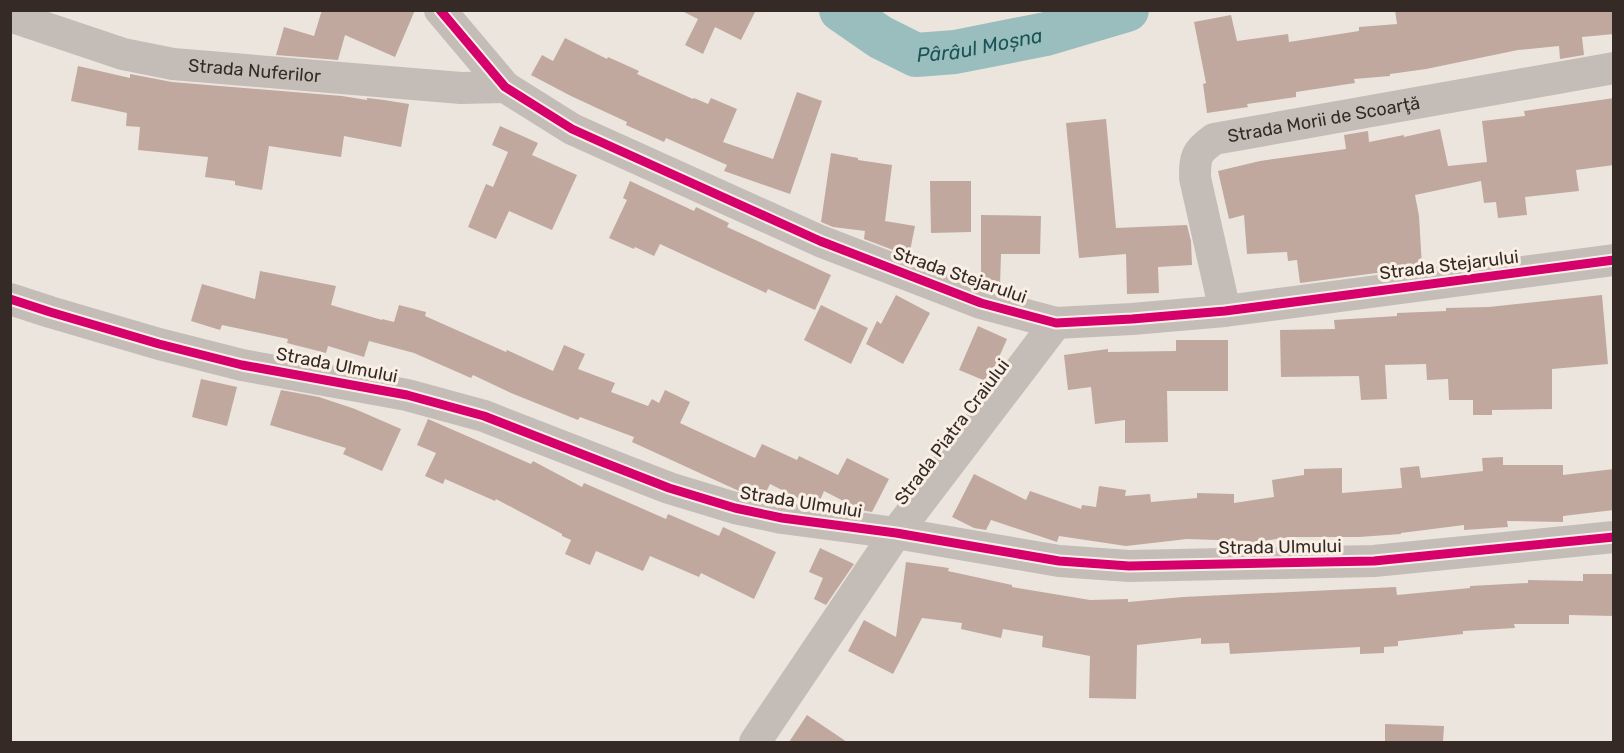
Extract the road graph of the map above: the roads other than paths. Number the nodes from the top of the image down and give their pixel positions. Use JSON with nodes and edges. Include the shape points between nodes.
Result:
{"nodes":[{"id":1,"x":440,"y":10,"type":"edge"},
{"id":2,"x":10,"y":16,"type":"edge"},
{"id":3,"x":1614,"y":68,"type":"edge"},
{"id":4,"x":505,"y":87,"type":"junction"},
{"id":5,"x":1614,"y":260,"type":"edge"},
{"id":6,"x":10,"y":299,"type":"edge"},
{"id":7,"x":1225,"y":310,"type":"junction"},
{"id":8,"x":1056,"y":323,"type":"junction"},
{"id":9,"x":896,"y":533,"type":"junction"},
{"id":10,"x":1614,"y":537,"type":"edge"},
{"id":11,"x":755,"y":742,"type":"edge"}],
"edges":[{"from":1,"to":4,"type":"street","name":"Strada Stejarului"},
{"from":2,"to":4,"type":"street","name":"Strada Nuferilor","via":[[123,54],[172,64],[461,88]]},
{"from":3,"to":7,"type":"street","name":"Strada Morii de Scoarţă","via":[[1214,139],[1194,159],[1195,178]]},
{"from":4,"to":8,"type":"street","name":"Strada Stejarului","via":[[572,129],[820,241],[981,303]]},
{"from":5,"to":7,"type":"street","name":"Strada Stejarului"},
{"from":6,"to":9,"type":"street","name":"Strada Ulmului","via":[[242,365],[407,395],[484,417],[669,488],[735,508]]},
{"from":7,"to":8,"type":"street","name":"Strada Stejarului"},
{"from":8,"to":9,"type":"street","name":"Strada Piatra Craiului"},
{"from":9,"to":10,"type":"street","name":"Strada Ulmului","via":[[1059,561],[1129,566],[1374,561]]},
{"from":9,"to":11,"type":"street","name":"Strada Piatra Craiului"}]}
